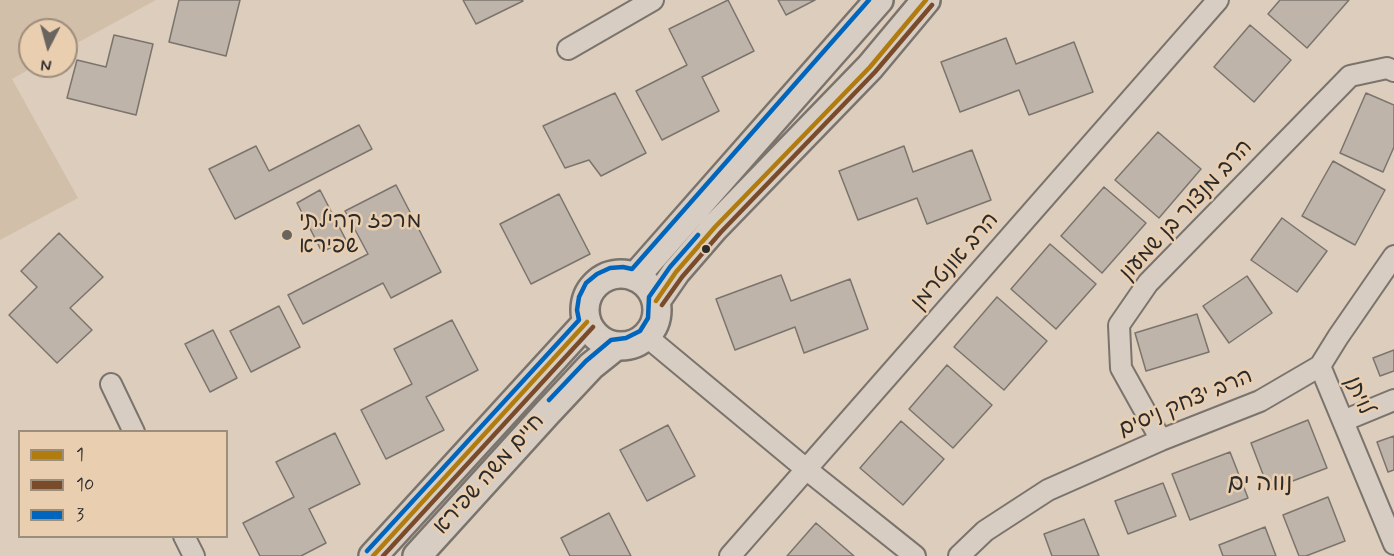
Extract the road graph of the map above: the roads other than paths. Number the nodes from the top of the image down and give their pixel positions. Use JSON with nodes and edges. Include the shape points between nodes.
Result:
{"nodes":[{"id":1,"x":653,"y":0,"type":"edge"},
{"id":2,"x":879,"y":0,"type":"edge"},
{"id":3,"x":926,"y":0,"type":"edge"},
{"id":4,"x":1218,"y":0,"type":"edge"},
{"id":5,"x":568,"y":49,"type":"dead end"},
{"id":6,"x":1394,"y":71,"type":"edge"},
{"id":7,"x":1394,"y":256,"type":"edge"},
{"id":8,"x":635,"y":277,"type":"junction"},
{"id":9,"x":656,"y":301,"type":"junction"},
{"id":10,"x":586,"y":322,"type":"junction"},
{"id":11,"x":646,"y":336,"type":"junction"},
{"id":12,"x":616,"y":346,"type":"junction"},
{"id":13,"x":1320,"y":366,"type":"junction"},
{"id":14,"x":111,"y":384,"type":"dead end"},
{"id":15,"x":1394,"y":400,"type":"edge"},
{"id":16,"x":1343,"y":421,"type":"junction"},
{"id":17,"x":133,"y":430,"type":"edge"},
{"id":18,"x":1161,"y":440,"type":"junction"},
{"id":19,"x":806,"y":470,"type":"junction"},
{"id":20,"x":185,"y":538,"type":"edge"},
{"id":21,"x":1394,"y":544,"type":"edge"},
{"id":22,"x":194,"y":556,"type":"edge"},
{"id":23,"x":373,"y":556,"type":"edge"},
{"id":24,"x":417,"y":556,"type":"edge"},
{"id":25,"x":730,"y":556,"type":"edge"},
{"id":26,"x":915,"y":556,"type":"edge"},
{"id":27,"x":959,"y":556,"type":"edge"}],
"edges":[{"from":1,"to":5,"type":"street"},
{"from":2,"to":8,"type":"street"},
{"from":3,"to":9,"type":"street","via":[[870,67],[715,227]]},
{"from":4,"to":19,"type":"street","name":"הרב אונטרמן"},
{"from":6,"to":18,"type":"street","name":"הרב מנצור בן שמעון","via":[[1386,68],[1350,76],[1148,283],[1119,325],[1121,368]]},
{"from":7,"to":13,"type":"street","name":"הרב יצחק ניסים"},
{"from":8,"to":9,"type":"street","via":[[644,282]]},
{"from":8,"to":10,"type":"street","via":[[612,275],[592,288],[586,298]]},
{"from":9,"to":11,"type":"street","via":[[656,320]]},
{"from":10,"to":12,"type":"street","via":[[598,338]]},
{"from":10,"to":23,"type":"street","name":"חיים משה שפירא"},
{"from":11,"to":12,"type":"street","via":[[627,346]]},
{"from":11,"to":19,"type":"street"},
{"from":12,"to":24,"type":"street","name":"חיים משה שפירא","via":[[577,382]]},
{"from":13,"to":16,"type":"street","name":"לויתן"},
{"from":13,"to":18,"type":"street","name":"הרב יצחק ניסים","via":[[1260,401]]},
{"from":14,"to":17,"type":"street"},
{"from":15,"to":16,"type":"street"},
{"from":16,"to":21,"type":"street","name":"לויתן"},
{"from":18,"to":27,"type":"street","name":"הרב יצחק ניסים","via":[[1048,490],[985,531]]},
{"from":19,"to":25,"type":"street","name":"הרב אונטרמן"},
{"from":19,"to":26,"type":"street"},
{"from":20,"to":22,"type":"street"}]}
